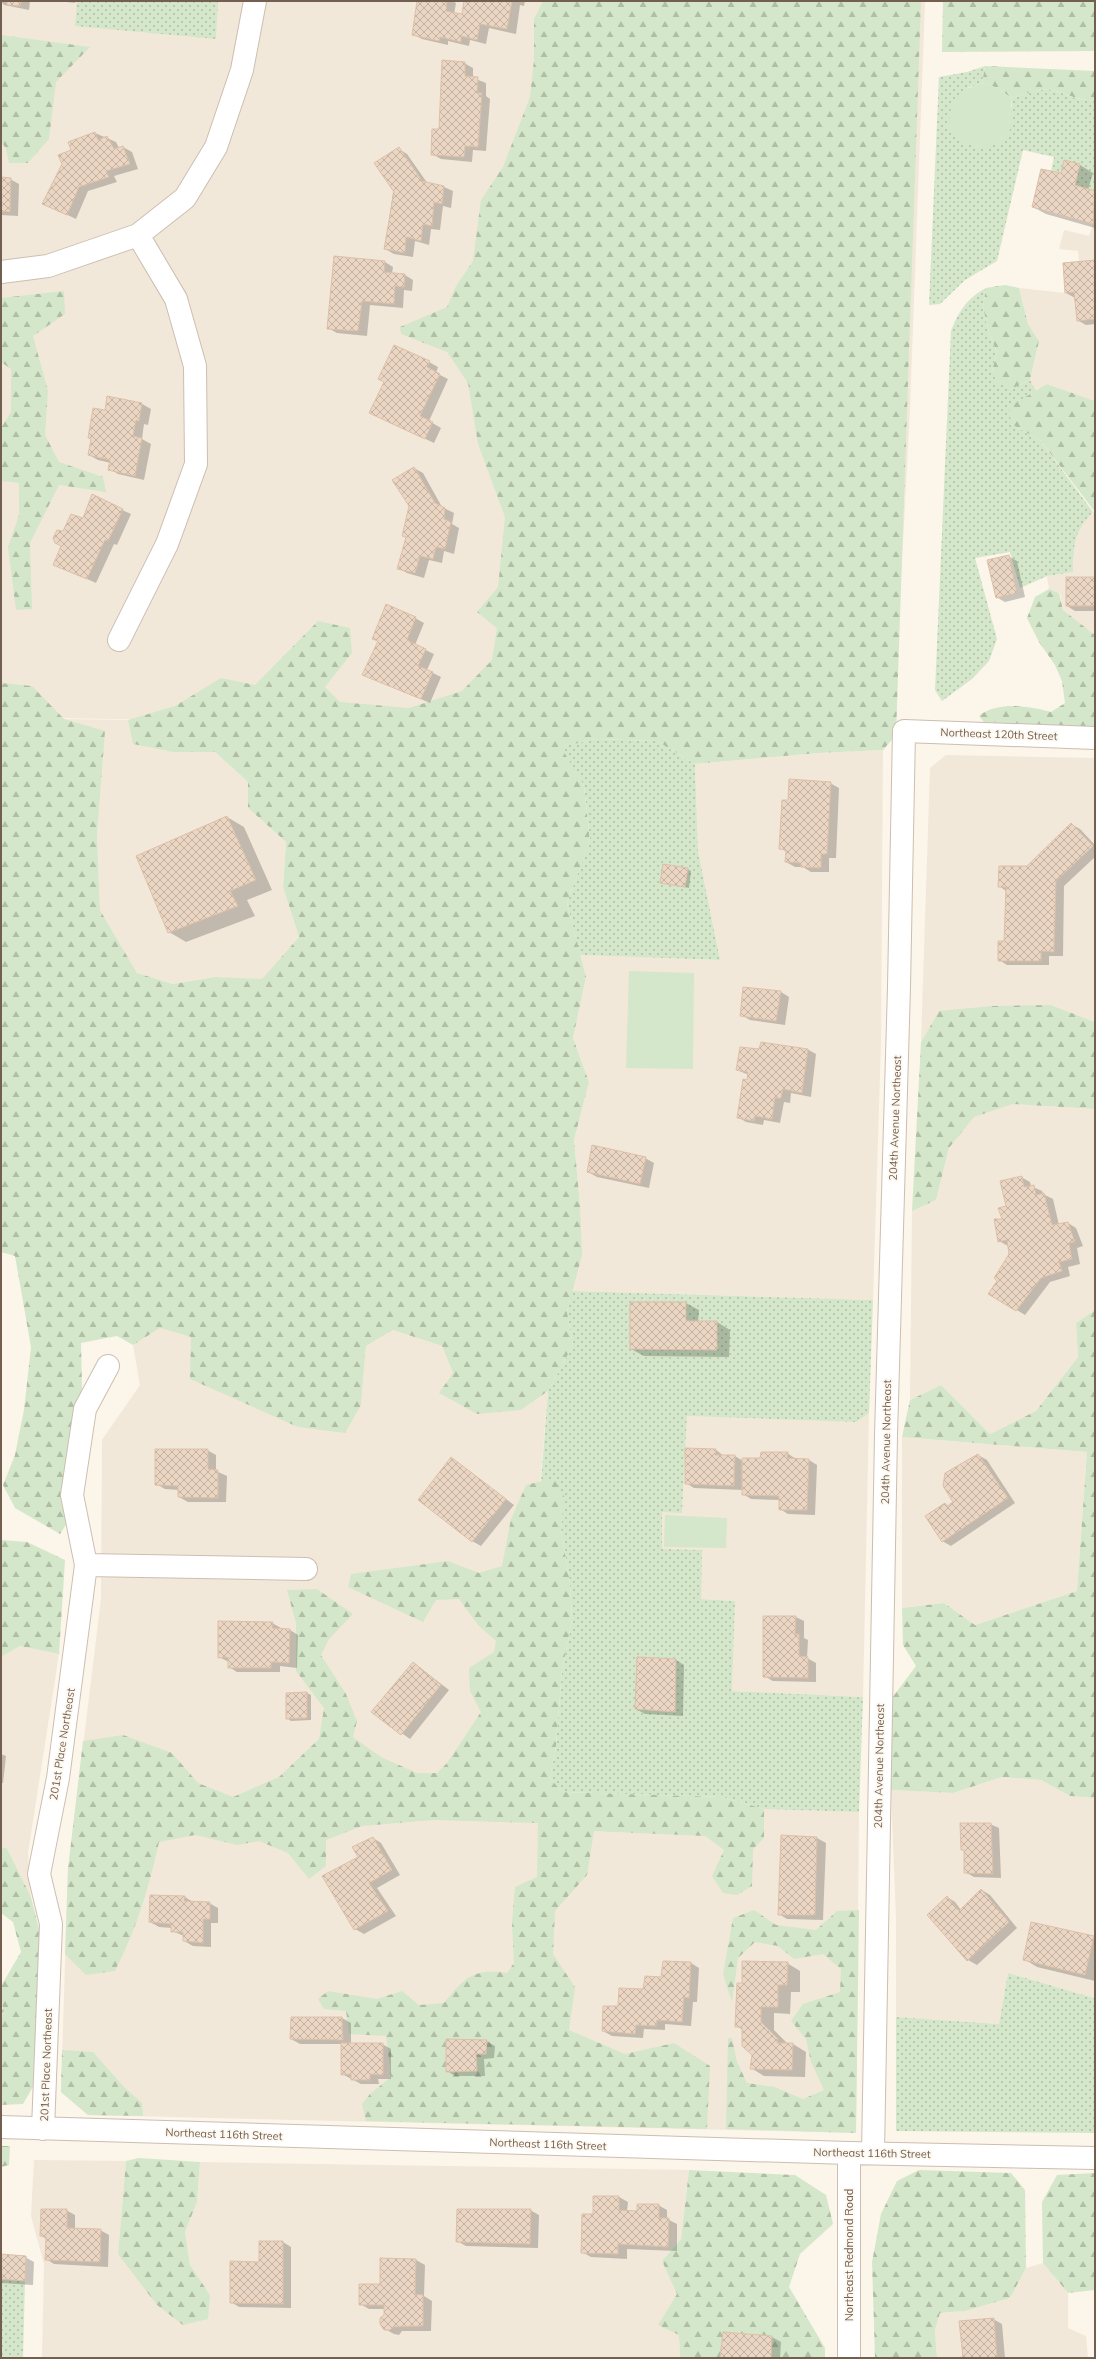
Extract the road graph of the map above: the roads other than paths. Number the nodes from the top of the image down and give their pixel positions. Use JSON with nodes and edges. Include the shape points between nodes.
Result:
{"nodes":[{"id":1,"x":255,"y":1,"type":"edge"},
{"id":2,"x":138,"y":235,"type":"junction"},
{"id":3,"x":1,"y":272,"type":"edge"},
{"id":4,"x":119,"y":640,"type":"dead end"},
{"id":5,"x":904,"y":731,"type":"joint"},
{"id":6,"x":1095,"y":738,"type":"edge"},
{"id":7,"x":108,"y":1366,"type":"dead end"},
{"id":8,"x":86,"y":1565,"type":"junction"},
{"id":9,"x":306,"y":1569,"type":"dead end"},
{"id":10,"x":1,"y":2127,"type":"edge"},
{"id":11,"x":43,"y":2129,"type":"junction"},
{"id":12,"x":849,"y":2153,"type":"junction"},
{"id":13,"x":873,"y":2153,"type":"junction"},
{"id":14,"x":1095,"y":2158,"type":"edge"},
{"id":15,"x":849,"y":2358,"type":"edge"}],
"edges":[{"from":1,"to":2,"type":"street","via":[[242,70],[216,148],[185,198]]},
{"from":2,"to":3,"type":"street","via":[[48,266]]},
{"from":2,"to":4,"type":"street","via":[[176,299],[195,366],[196,464],[167,544]]},
{"from":5,"to":6,"type":"street","name":"Northeast 120th Street"},
{"from":5,"to":13,"type":"street","name":"204th Avenue Northeast","via":[[886,1443]]},
{"from":7,"to":8,"type":"street","name":"201st Place Northeast","via":[[85,1409],[72,1495]]},
{"from":8,"to":9,"type":"street"},
{"from":8,"to":11,"type":"street","name":"201st Place Northeast","via":[[58,1778],[39,1874],[52,1924]]},
{"from":10,"to":11,"type":"street","name":"Northeast 116th Street"},
{"from":11,"to":12,"type":"street","name":"Northeast 116th Street"},
{"from":12,"to":13,"type":"street","name":"Northeast 116th Street"},
{"from":12,"to":15,"type":"street","name":"Northeast Redmond Road"},
{"from":13,"to":14,"type":"street","name":"Northeast 116th Street"}]}
